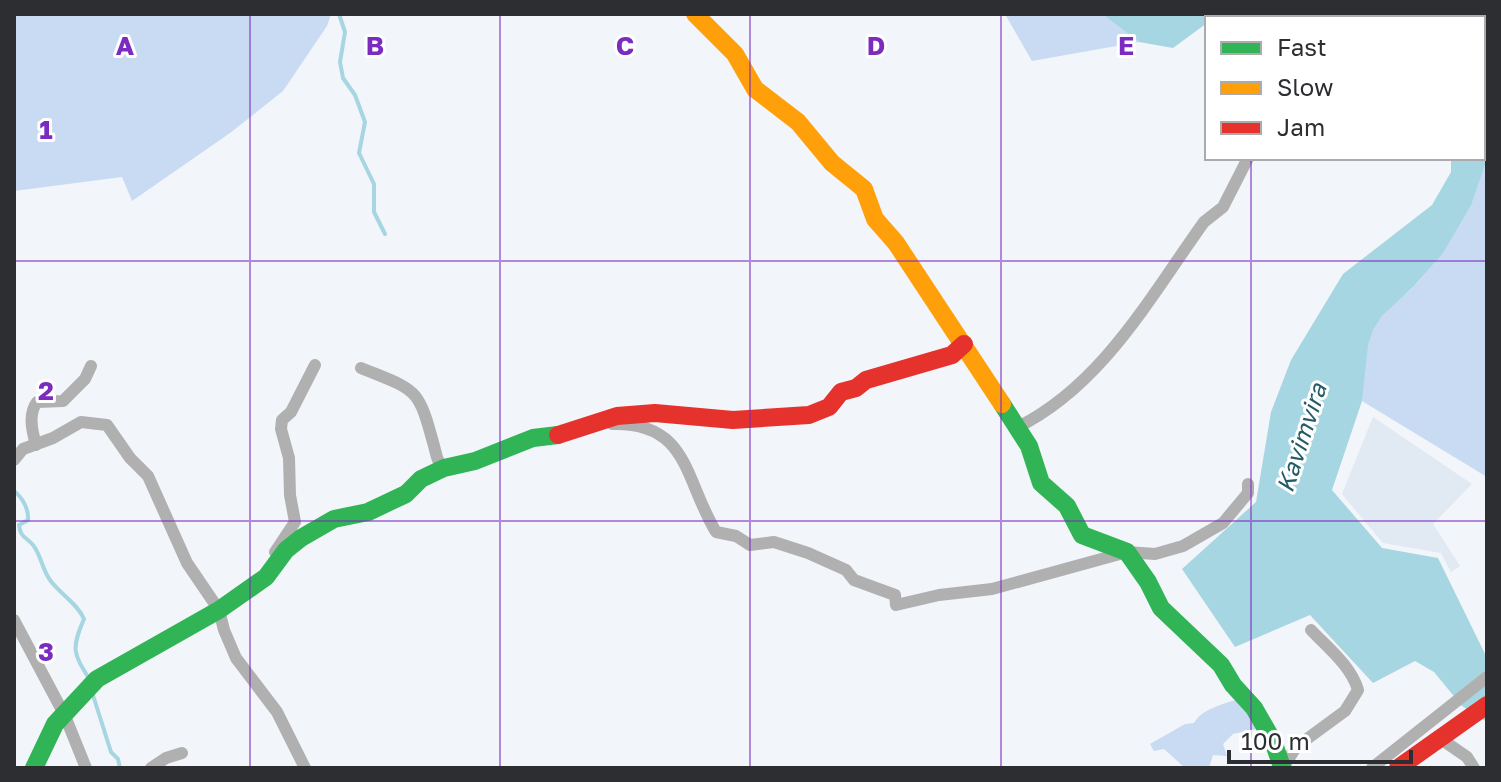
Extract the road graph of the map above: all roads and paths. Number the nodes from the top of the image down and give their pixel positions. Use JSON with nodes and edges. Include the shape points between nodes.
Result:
{"nodes":[{"id":1,"x":695,"y":14,"type":"edge"},
{"id":2,"x":1247,"y":160,"type":"edge"},
{"id":3,"x":964,"y":344,"type":"junction"},
{"id":4,"x":315,"y":365,"type":"dead end"},
{"id":5,"x":91,"y":366,"type":"dead end"},
{"id":6,"x":361,"y":368,"type":"dead end"},
{"id":7,"x":585,"y":425,"type":"junction"},
{"id":8,"x":1016,"y":428,"type":"junction"},
{"id":9,"x":36,"y":445,"type":"junction"},
{"id":10,"x":14,"y":460,"type":"edge"},
{"id":11,"x":444,"y":468,"type":"junction"},
{"id":12,"x":1248,"y":484,"type":"dead end"},
{"id":13,"x":1127,"y":552,"type":"junction"},
{"id":14,"x":266,"y":577,"type":"junction"},
{"id":15,"x":219,"y":610,"type":"junction"},
{"id":16,"x":15,"y":624,"type":"edge"},
{"id":17,"x":1311,"y":630,"type":"dead end"},
{"id":18,"x":1487,"y":677,"type":"edge"},
{"id":19,"x":1482,"y":709,"type":"edge"},
{"id":20,"x":65,"y":716,"type":"junction"},
{"id":21,"x":1423,"y":726,"type":"junction"},
{"id":22,"x":1441,"y":739,"type":"junction"},
{"id":23,"x":182,"y":753,"type":"dead end"},
{"id":24,"x":1400,"y":767,"type":"edge"},
{"id":25,"x":34,"y":768,"type":"edge"},
{"id":26,"x":86,"y":768,"type":"edge"},
{"id":27,"x":151,"y":768,"type":"edge"},
{"id":28,"x":305,"y":768,"type":"edge"},
{"id":29,"x":1283,"y":768,"type":"edge"},
{"id":30,"x":1372,"y":768,"type":"edge"},
{"id":31,"x":1474,"y":768,"type":"edge"}],
"edges":[{"from":1,"to":3,"type":"main road","via":[[735,54],[755,89],[790,115],[832,163],[864,189],[878,226],[896,243]]},
{"from":2,"to":8,"type":"street","via":[[1223,207],[1204,222],[1105,361],[1073,391]]},
{"from":3,"to":7,"type":"main road","via":[[952,355],[866,380],[809,415],[733,420],[655,413]]},
{"from":3,"to":8,"type":"main road"},
{"from":4,"to":14,"type":"street","via":[[282,420],[295,522]]},
{"from":5,"to":9,"type":"street","via":[[63,401],[37,402],[33,407]]},
{"from":6,"to":11,"type":"street","via":[[413,391],[422,403],[436,460]]},
{"from":7,"to":11,"type":"main road"},
{"from":7,"to":13,"type":"street","via":[[625,424],[664,435],[674,445],[716,532],[750,545],[774,542],[815,555],[846,570],[854,580],[895,595],[896,605],[992,589]]},
{"from":8,"to":13,"type":"main road","via":[[1029,446],[1041,483],[1067,506],[1082,535]]},
{"from":9,"to":10,"type":"street","via":[[23,449]]},
{"from":9,"to":15,"type":"street","via":[[81,422],[107,425],[148,476],[187,563]]},
{"from":11,"to":14,"type":"main road","via":[[406,494],[368,512],[334,519],[301,538]]},
{"from":12,"to":13,"type":"street","via":[[1248,493],[1223,523],[1192,542],[1155,554]]},
{"from":13,"to":29,"type":"main road","via":[[1161,608],[1221,665],[1254,708]]},
{"from":14,"to":15,"type":"main road"},
{"from":15,"to":20,"type":"main road","via":[[106,672]]},
{"from":15,"to":28,"type":"street","via":[[236,658],[277,712]]},
{"from":16,"to":20,"type":"street"},
{"from":17,"to":29,"type":"street","via":[[1356,680],[1358,690],[1345,711],[1296,747]]},
{"from":18,"to":21,"type":"street"},
{"from":19,"to":22,"type":"main road"},
{"from":20,"to":25,"type":"main road","via":[[55,724]]},
{"from":20,"to":26,"type":"street"},
{"from":21,"to":22,"type":"street"},
{"from":21,"to":30,"type":"street"},
{"from":22,"to":24,"type":"main road"},
{"from":22,"to":31,"type":"street"},
{"from":23,"to":27,"type":"street"}]}
